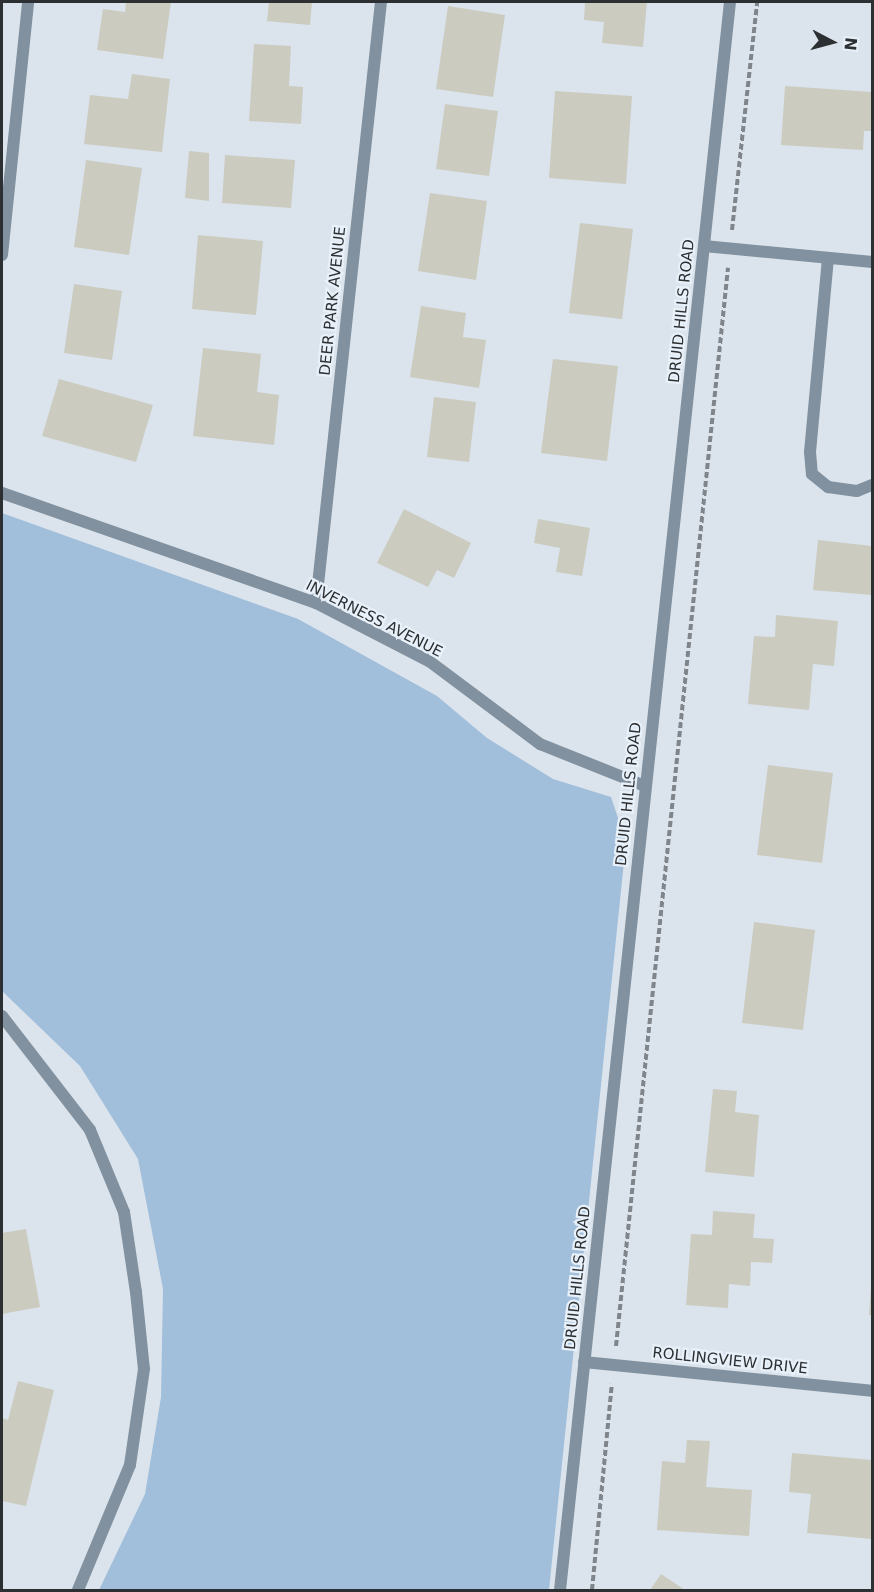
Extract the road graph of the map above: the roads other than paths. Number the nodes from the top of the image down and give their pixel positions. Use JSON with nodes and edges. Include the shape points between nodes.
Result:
{"nodes":[{"id":1,"x":28,"y":2,"type":"edge"},
{"id":2,"x":381,"y":2,"type":"edge"},
{"id":3,"x":730,"y":2,"type":"edge"},
{"id":4,"x":704,"y":246,"type":"junction"},
{"id":5,"x":2,"y":255,"type":"edge"},
{"id":6,"x":828,"y":258,"type":"junction"},
{"id":7,"x":873,"y":262,"type":"edge"},
{"id":8,"x":873,"y":485,"type":"edge"},
{"id":9,"x":2,"y":492,"type":"edge"},
{"id":10,"x":316,"y":603,"type":"junction"},
{"id":11,"x":645,"y":786,"type":"junction"},
{"id":12,"x":2,"y":1016,"type":"edge"},
{"id":13,"x":584,"y":1362,"type":"junction"},
{"id":14,"x":873,"y":1391,"type":"edge"},
{"id":15,"x":78,"y":1590,"type":"edge"},
{"id":16,"x":560,"y":1590,"type":"edge"}],
"edges":[{"from":1,"to":5,"type":"street"},
{"from":2,"to":10,"type":"street","name":"DEER PARK AVENUE"},
{"from":3,"to":4,"type":"street","name":"DRUID HILLS ROAD"},
{"from":4,"to":6,"type":"street"},
{"from":4,"to":11,"type":"street","name":"DRUID HILLS ROAD"},
{"from":6,"to":7,"type":"street"},
{"from":6,"to":8,"type":"street","via":[[810,452],[812,474],[828,487],[857,490]]},
{"from":9,"to":10,"type":"street","name":"INVERNESS AVENUE"},
{"from":10,"to":11,"type":"street","name":"INVERNESS AVENUE","via":[[429,661],[540,744]]},
{"from":11,"to":13,"type":"street","name":"DRUID HILLS ROAD"},
{"from":12,"to":15,"type":"street","via":[[90,1130],[124,1212],[136,1292],[144,1369],[130,1465]]},
{"from":13,"to":14,"type":"street","name":"ROLLINGVIEW DRIVE"},
{"from":13,"to":16,"type":"street","name":"DRUID HILLS ROAD"}]}
